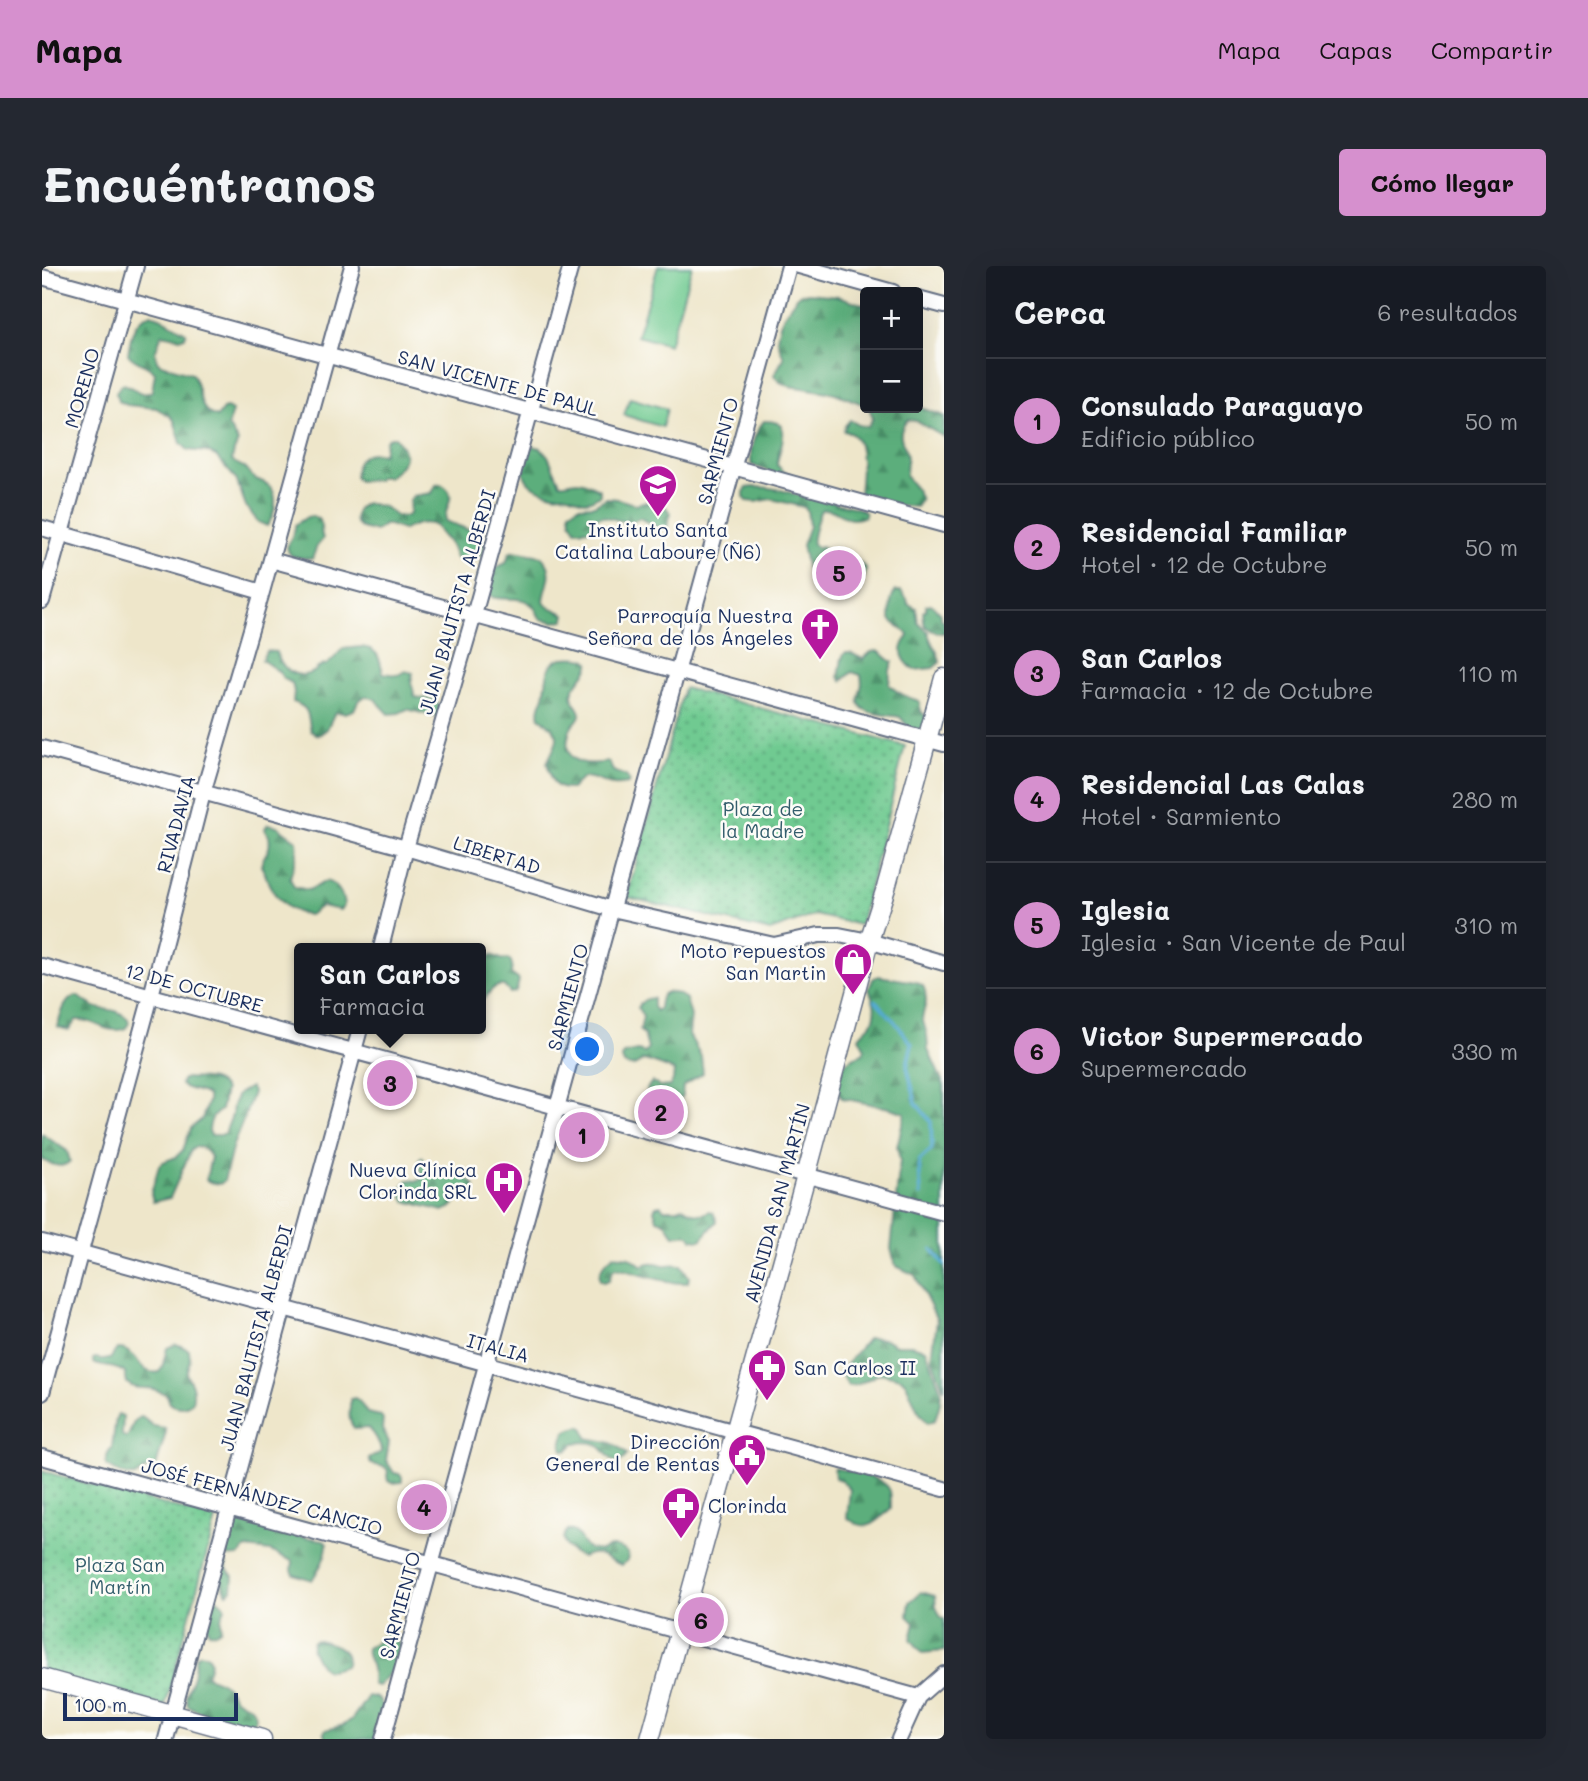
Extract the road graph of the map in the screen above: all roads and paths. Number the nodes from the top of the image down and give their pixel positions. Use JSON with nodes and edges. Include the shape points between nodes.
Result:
{"nodes":[{"id":1,"x":136,"y":266,"type":"edge"},
{"id":2,"x":352,"y":266,"type":"edge"},
{"id":3,"x":570,"y":266,"type":"edge"},
{"id":4,"x":789,"y":266,"type":"edge"},
{"id":5,"x":799,"y":266,"type":"edge"},
{"id":6,"x":42,"y":277,"type":"edge"},
{"id":7,"x":875,"y":287,"type":"edge"},
{"id":8,"x":923,"y":300,"type":"edge"},
{"id":9,"x":126,"y":301,"type":"junction"},
{"id":10,"x":944,"y":306,"type":"edge"},
{"id":11,"x":327,"y":356,"type":"junction"},
{"id":12,"x":531,"y":412,"type":"junction"},
{"id":13,"x":733,"y":467,"type":"junction"},
{"id":14,"x":944,"y":525,"type":"edge"},
{"id":15,"x":42,"y":528,"type":"edge"},
{"id":16,"x":61,"y":534,"type":"junction"},
{"id":17,"x":271,"y":560,"type":"junction"},
{"id":18,"x":262,"y":592,"type":"junction"},
{"id":19,"x":42,"y":601,"type":"edge"},
{"id":20,"x":474,"y":615,"type":"junction"},
{"id":21,"x":677,"y":671,"type":"junction"},
{"id":22,"x":944,"y":678,"type":"edge"},
{"id":23,"x":935,"y":742,"type":"edge"},
{"id":24,"x":42,"y":748,"type":"edge"},
{"id":25,"x":203,"y":793,"type":"junction"},
{"id":26,"x":406,"y":848,"type":"junction"},
{"id":27,"x":612,"y":909,"type":"junction"},
{"id":28,"x":869,"y":941,"type":"junction"},
{"id":29,"x":382,"y":943,"type":"edge"},
{"id":30,"x":944,"y":963,"type":"edge"},
{"id":31,"x":42,"y":966,"type":"edge"},
{"id":32,"x":151,"y":996,"type":"junction"},
{"id":33,"x":359,"y":1034,"type":"edge"},
{"id":34,"x":355,"y":1052,"type":"junction"},
{"id":35,"x":557,"y":1107,"type":"junction"},
{"id":36,"x":806,"y":1176,"type":"junction"},
{"id":37,"x":944,"y":1213,"type":"edge"},
{"id":38,"x":42,"y":1242,"type":"edge"},
{"id":39,"x":80,"y":1253,"type":"junction"},
{"id":40,"x":284,"y":1309,"type":"junction"},
{"id":41,"x":487,"y":1364,"type":"junction"},
{"id":42,"x":42,"y":1393,"type":"edge"},
{"id":43,"x":735,"y":1433,"type":"junction"},
{"id":44,"x":42,"y":1457,"type":"edge"},
{"id":45,"x":944,"y":1489,"type":"edge"},
{"id":46,"x":229,"y":1508,"type":"junction"},
{"id":47,"x":432,"y":1564,"type":"junction"},
{"id":48,"x":680,"y":1632,"type":"junction"},
{"id":49,"x":944,"y":1674,"type":"edge"},
{"id":50,"x":42,"y":1678,"type":"edge"},
{"id":51,"x":918,"y":1698,"type":"junction"},
{"id":52,"x":172,"y":1714,"type":"junction"},
{"id":53,"x":166,"y":1739,"type":"edge"},
{"id":54,"x":262,"y":1739,"type":"edge"},
{"id":55,"x":383,"y":1739,"type":"edge"},
{"id":56,"x":650,"y":1739,"type":"edge"},
{"id":57,"x":899,"y":1739,"type":"edge"}],
"edges":[{"from":1,"to":9,"type":"street","name":"MORENO"},
{"from":2,"to":11,"type":"street","name":"RIVADAVIA"},
{"from":3,"to":12,"type":"street","name":"JUAN BAUTISTA ALBERDI"},
{"from":4,"to":13,"type":"street","name":"SARMIENTO"},
{"from":5,"to":7,"type":"street"},
{"from":6,"to":9,"type":"street","name":"SAN VICENTE DE PAUL"},
{"from":8,"to":10,"type":"street"},
{"from":9,"to":11,"type":"street","name":"SAN VICENTE DE PAUL"},
{"from":9,"to":16,"type":"street","name":"MORENO"},
{"from":11,"to":12,"type":"street","name":"SAN VICENTE DE PAUL"},
{"from":11,"to":17,"type":"street","name":"RIVADAVIA"},
{"from":12,"to":13,"type":"street","name":"SAN VICENTE DE PAUL"},
{"from":12,"to":20,"type":"street","name":"JUAN BAUTISTA ALBERDI"},
{"from":13,"to":14,"type":"street","name":"SAN VICENTE DE PAUL"},
{"from":13,"to":21,"type":"street","name":"SARMIENTO"},
{"from":15,"to":16,"type":"street"},
{"from":16,"to":18,"type":"street"},
{"from":16,"to":19,"type":"street","name":"MORENO"},
{"from":17,"to":18,"type":"street","name":"RIVADAVIA"},
{"from":17,"to":20,"type":"street"},
{"from":18,"to":25,"type":"street","name":"RIVADAVIA"},
{"from":20,"to":21,"type":"street"},
{"from":20,"to":26,"type":"street","name":"JUAN BAUTISTA ALBERDI"},
{"from":21,"to":23,"type":"street"},
{"from":21,"to":27,"type":"street","name":"SARMIENTO"},
{"from":22,"to":23,"type":"main road","name":"AVENIDA SAN MARTÍN"},
{"from":23,"to":28,"type":"main road","name":"AVENIDA SAN MARTÍN"},
{"from":24,"to":25,"type":"street","name":"LIBERTAD"},
{"from":25,"to":26,"type":"street","name":"LIBERTAD"},
{"from":25,"to":32,"type":"street","name":"RIVADAVIA"},
{"from":26,"to":27,"type":"street","name":"LIBERTAD"},
{"from":26,"to":29,"type":"street","name":"JUAN BAUTISTA ALBERDI"},
{"from":27,"to":28,"type":"street","name":"LIBERTAD","via":[[774,945],[819,935]]},
{"from":27,"to":35,"type":"street","name":"SARMIENTO"},
{"from":28,"to":30,"type":"street","name":"LIBERTAD"},
{"from":28,"to":36,"type":"main road","name":"AVENIDA SAN MARTÍN"},
{"from":31,"to":32,"type":"street","name":"12 DE OCTUBRE"},
{"from":32,"to":34,"type":"street","name":"12 DE OCTUBRE"},
{"from":32,"to":39,"type":"street","name":"RIVADAVIA"},
{"from":33,"to":34,"type":"street","name":"JUAN BAUTISTA ALBERDI"},
{"from":34,"to":35,"type":"street","name":"12 DE OCTUBRE"},
{"from":34,"to":40,"type":"street","name":"JUAN BAUTISTA ALBERDI"},
{"from":35,"to":36,"type":"street","name":"12 DE OCTUBRE"},
{"from":35,"to":41,"type":"street","name":"SARMIENTO"},
{"from":36,"to":37,"type":"street","name":"12 DE OCTUBRE"},
{"from":36,"to":43,"type":"main road","name":"AVENIDA SAN MARTÍN"},
{"from":38,"to":39,"type":"street","name":"ITALIA"},
{"from":39,"to":40,"type":"street","name":"ITALIA"},
{"from":39,"to":42,"type":"street","name":"RIVADAVIA"},
{"from":40,"to":41,"type":"street","name":"ITALIA"},
{"from":40,"to":46,"type":"street","name":"JUAN BAUTISTA ALBERDI"},
{"from":41,"to":43,"type":"street","name":"ITALIA"},
{"from":41,"to":47,"type":"street","name":"SARMIENTO"},
{"from":43,"to":45,"type":"street","name":"ITALIA"},
{"from":43,"to":48,"type":"main road","name":"AVENIDA SAN MARTÍN"},
{"from":44,"to":46,"type":"street","name":"JOSÉ FERNÁNDEZ CANCIO"},
{"from":46,"to":47,"type":"street","name":"JOSÉ FERNÁNDEZ CANCIO"},
{"from":46,"to":52,"type":"street","name":"JUAN BAUTISTA ALBERDI"},
{"from":47,"to":48,"type":"street","name":"JOSÉ FERNÁNDEZ CANCIO"},
{"from":47,"to":55,"type":"street","name":"SARMIENTO"},
{"from":48,"to":51,"type":"street","name":"JOSÉ FERNÁNDEZ CANCIO"},
{"from":48,"to":56,"type":"main road","name":"AVENIDA SAN MARTÍN"},
{"from":49,"to":51,"type":"street"},
{"from":50,"to":52,"type":"main road"},
{"from":51,"to":57,"type":"street"},
{"from":52,"to":53,"type":"street","name":"JUAN BAUTISTA ALBERDI"},
{"from":52,"to":54,"type":"main road"}]}
